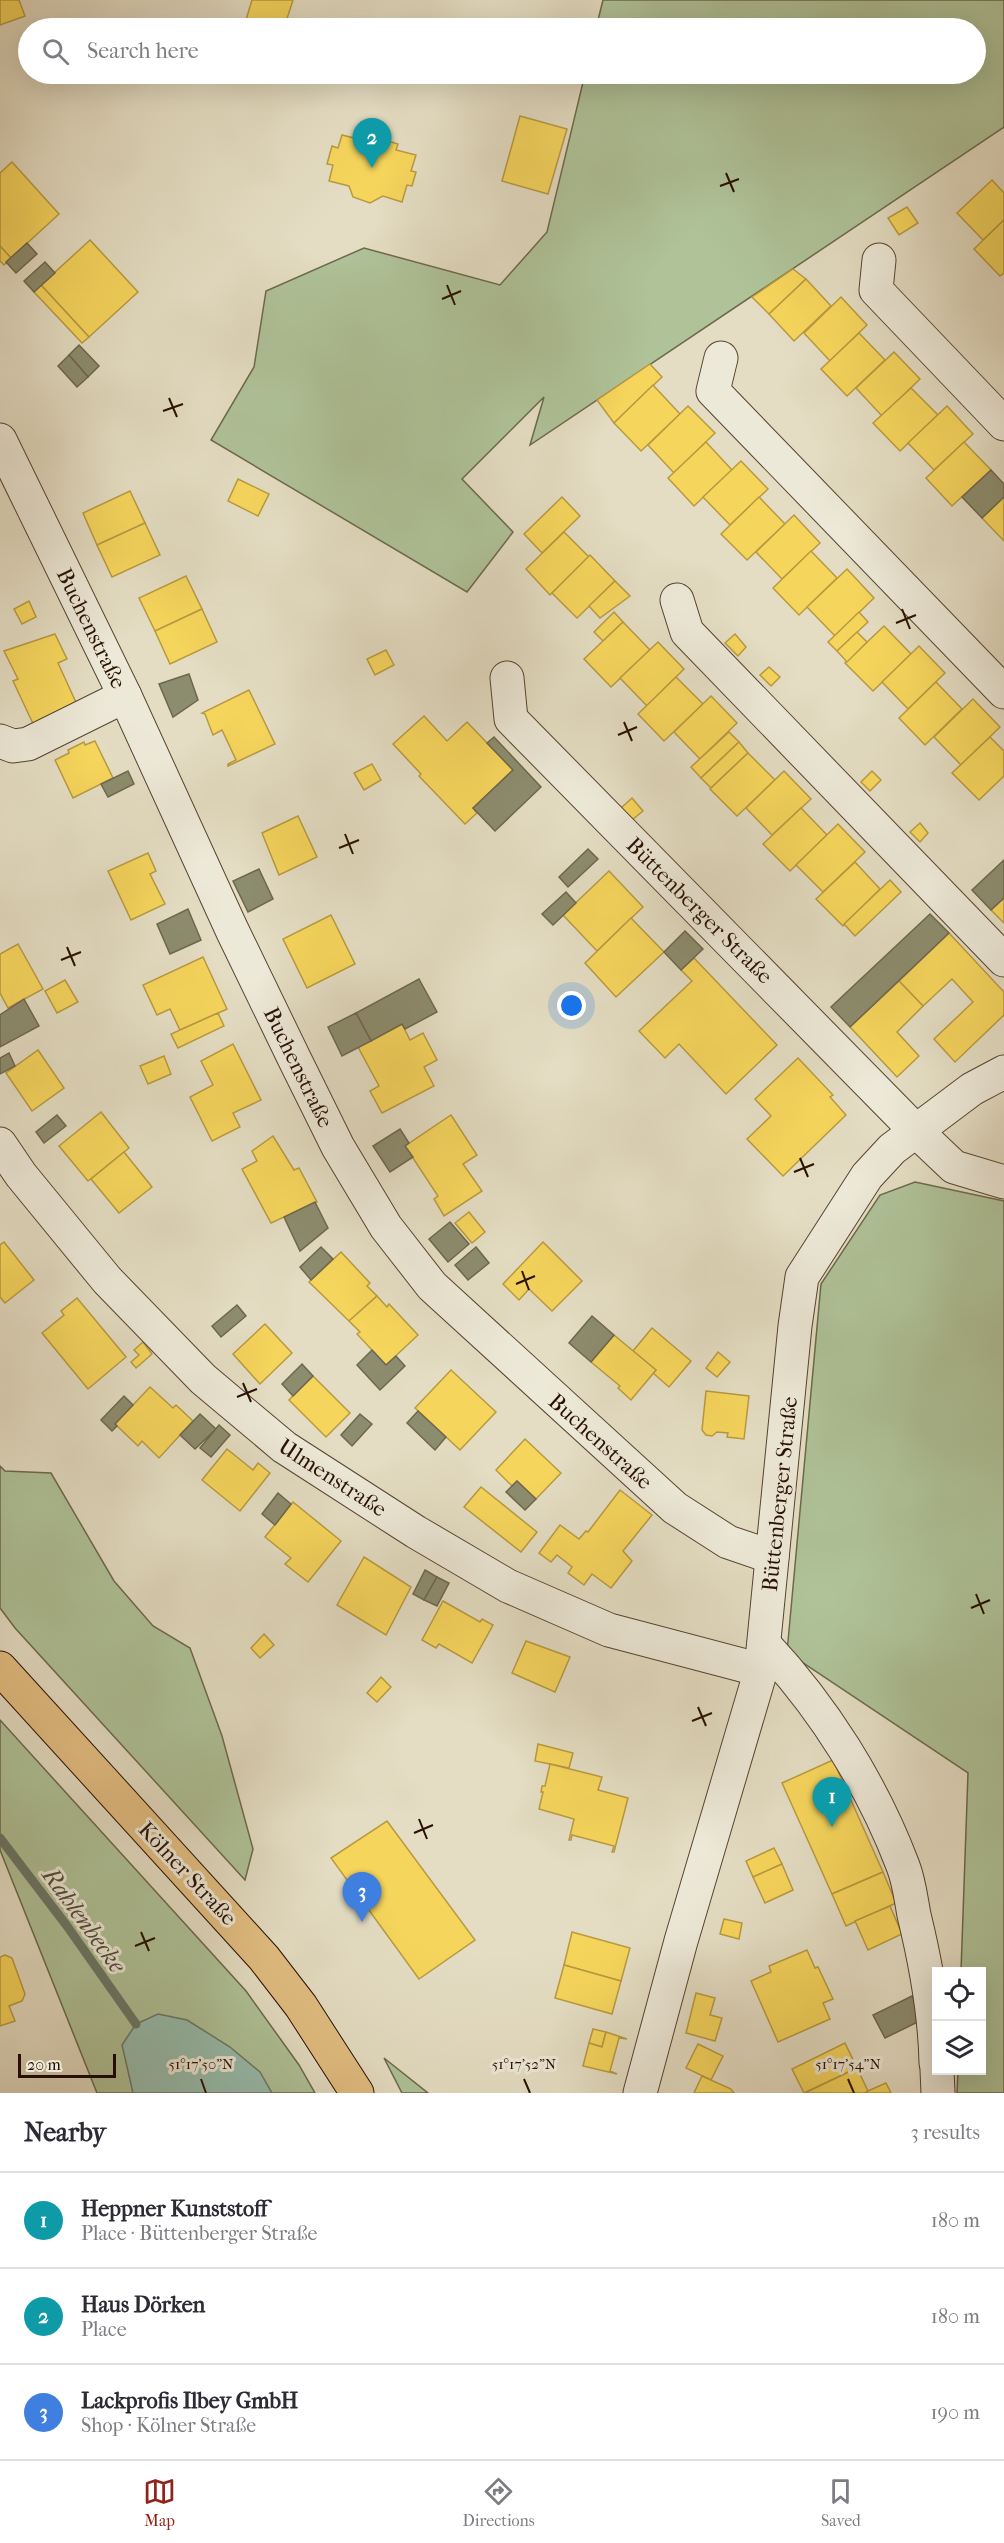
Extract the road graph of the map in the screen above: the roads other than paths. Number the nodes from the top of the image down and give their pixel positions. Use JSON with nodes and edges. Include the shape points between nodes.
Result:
{"nodes":[{"id":1,"x":879,"y":260,"type":"dead end"},
{"id":2,"x":721,"y":358,"type":"dead end"},
{"id":3,"x":1004,"y":424,"type":"edge"},
{"id":4,"x":0,"y":440,"type":"edge"},
{"id":5,"x":677,"y":600,"type":"dead end"},
{"id":6,"x":507,"y":678,"type":"dead end"},
{"id":7,"x":1004,"y":692,"type":"edge"},
{"id":8,"x":125,"y":696,"type":"junction"},
{"id":9,"x":0,"y":741,"type":"edge"},
{"id":10,"x":1004,"y":960,"type":"edge"},
{"id":11,"x":1004,"y":1072,"type":"edge"},
{"id":12,"x":916,"y":1131,"type":"junction"},
{"id":13,"x":0,"y":1144,"type":"edge"},
{"id":14,"x":1004,"y":1182,"type":"edge"},
{"id":15,"x":772,"y":1557,"type":"junction"},
{"id":16,"x":763,"y":1657,"type":"junction"},
{"id":17,"x":0,"y":1668,"type":"edge"},
{"id":18,"x":934,"y":2021,"type":"edge"},
{"id":19,"x":937,"y":2075,"type":"edge"},
{"id":20,"x":357,"y":2093,"type":"edge"},
{"id":21,"x":640,"y":2093,"type":"edge"},
{"id":22,"x":938,"y":2093,"type":"edge"}],
"edges":[{"from":1,"to":3,"type":"street","via":[[876,290]]},
{"from":2,"to":7,"type":"street","via":[[713,391]]},
{"from":4,"to":8,"type":"street","name":"Buchenstraße"},
{"from":5,"to":10,"type":"street","via":[[687,632]]},
{"from":6,"to":12,"type":"street","name":"Büttenberger Straße","via":[[511,719]]},
{"from":8,"to":9,"type":"street","via":[[28,744],[13,746]]},
{"from":8,"to":15,"type":"street","name":"Buchenstraße","via":[[294,1058],[338,1146],[386,1227],[432,1286],[675,1508],[728,1542]]},
{"from":11,"to":12,"type":"street","name":"Büttenberger Straße","via":[[972,1089]]},
{"from":12,"to":14,"type":"street","via":[[954,1167]]},
{"from":12,"to":15,"type":"street","name":"Büttenberger Straße","via":[[867,1176],[802,1277]]},
{"from":13,"to":16,"type":"street","name":"Ulmenstraße","via":[[107,1280],[203,1379],[284,1447],[508,1586],[609,1630]]},
{"from":15,"to":16,"type":"street","name":"Büttenberger Straße"},
{"from":16,"to":18,"type":"street","via":[[796,1679],[862,1777],[904,1868]]},
{"from":16,"to":21,"type":"street","name":"Büttenberger Straße"},
{"from":17,"to":20,"type":"main road","name":"Kölner Straße","via":[[264,1958],[301,2006]]},
{"from":19,"to":22,"type":"street"}]}
